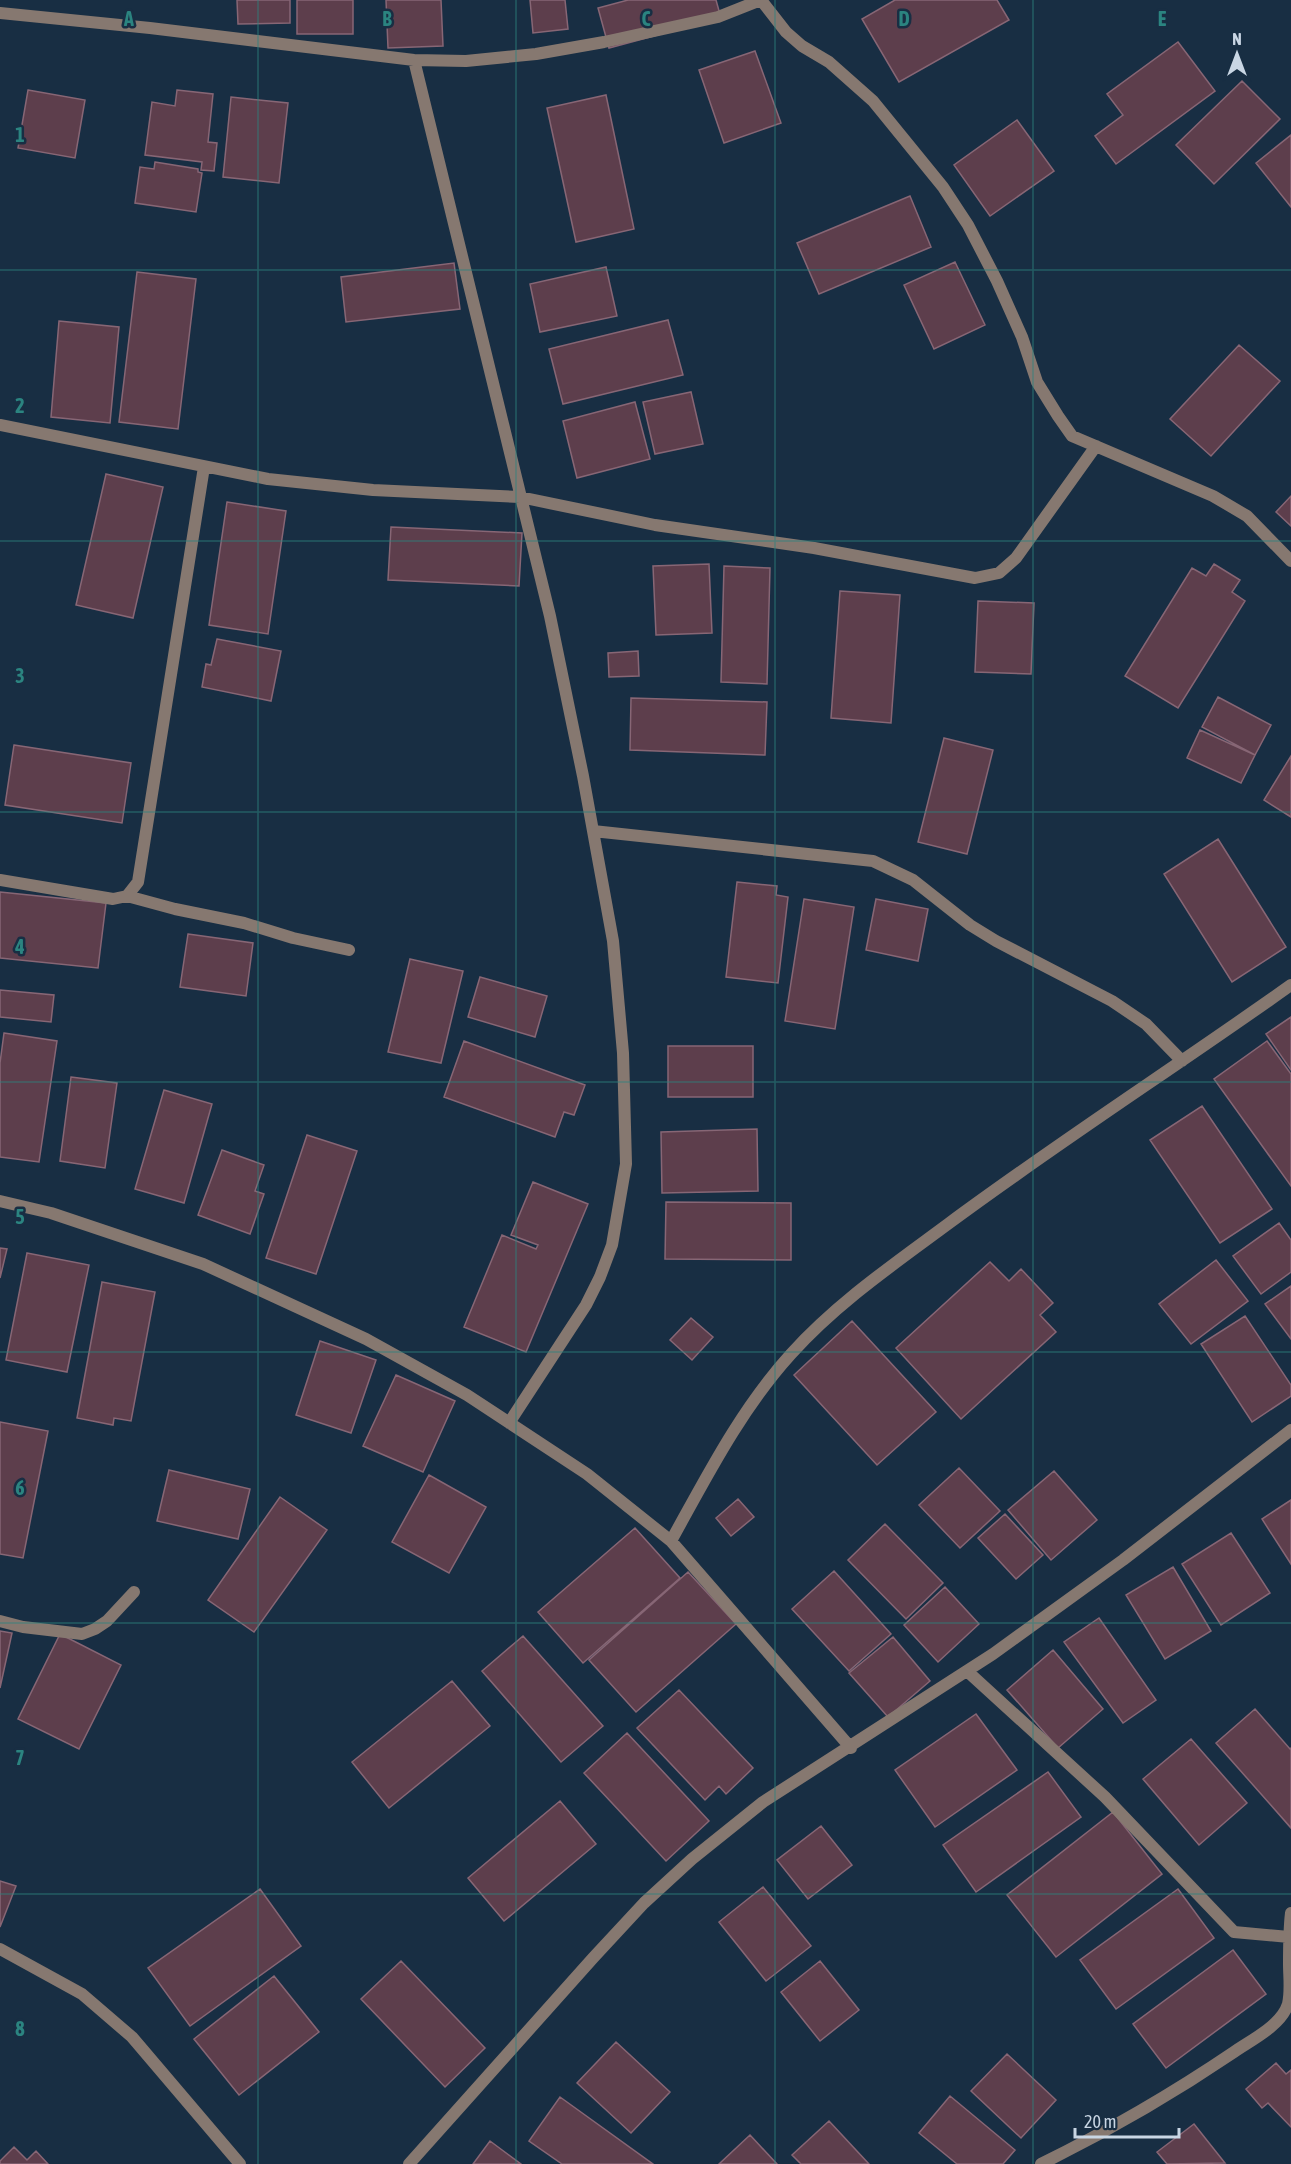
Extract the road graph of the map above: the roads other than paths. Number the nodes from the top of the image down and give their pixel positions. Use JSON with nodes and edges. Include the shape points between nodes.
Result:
{"nodes":[{"id":1,"x":0,"y":13,"type":"edge"},
{"id":2,"x":414,"y":60,"type":"junction"},
{"id":3,"x":0,"y":425,"type":"edge"},
{"id":4,"x":1096,"y":446,"type":"junction"},
{"id":5,"x":204,"y":467,"type":"junction"},
{"id":6,"x":520,"y":497,"type":"junction"},
{"id":7,"x":1291,"y":561,"type":"edge"},
{"id":8,"x":593,"y":831,"type":"junction"},
{"id":9,"x":0,"y":880,"type":"edge"},
{"id":10,"x":127,"y":896,"type":"junction"},
{"id":11,"x":349,"y":950,"type":"dead end"},
{"id":12,"x":1291,"y":985,"type":"edge"},
{"id":13,"x":1182,"y":1061,"type":"junction"},
{"id":14,"x":0,"y":1201,"type":"edge"},
{"id":15,"x":509,"y":1423,"type":"junction"},
{"id":16,"x":1291,"y":1430,"type":"edge"},
{"id":17,"x":671,"y":1541,"type":"junction"},
{"id":18,"x":134,"y":1592,"type":"dead end"},
{"id":19,"x":0,"y":1621,"type":"edge"},
{"id":20,"x":967,"y":1671,"type":"junction"},
{"id":21,"x":850,"y":1748,"type":"junction"},
{"id":22,"x":1291,"y":1914,"type":"edge"},
{"id":23,"x":1289,"y":1937,"type":"junction"},
{"id":24,"x":0,"y":1949,"type":"edge"},
{"id":25,"x":240,"y":2164,"type":"edge"},
{"id":26,"x":409,"y":2164,"type":"edge"},
{"id":27,"x":1041,"y":2164,"type":"edge"}],
"edges":[{"from":1,"to":2,"type":"street"},
{"from":2,"to":4,"type":"street","via":[[466,62],[536,54],[718,17],[761,0],[786,32],[830,62],[873,101],[943,187],[997,281],[1037,382],[1072,436]]},
{"from":2,"to":6,"type":"street"},
{"from":3,"to":5,"type":"street"},
{"from":4,"to":6,"type":"street","via":[[1016,558],[999,573],[975,578],[814,548],[655,525]]},
{"from":4,"to":7,"type":"street","via":[[1213,496],[1246,516]]},
{"from":5,"to":6,"type":"street","via":[[268,479],[361,489]]},
{"from":5,"to":10,"type":"street","via":[[138,882]]},
{"from":6,"to":8,"type":"street"},
{"from":8,"to":13,"type":"street","via":[[873,861],[913,880],[996,941],[1112,1001],[1146,1024]]},
{"from":8,"to":15,"type":"street","via":[[613,941],[624,1053],[626,1164],[612,1245],[600,1277]]},
{"from":9,"to":10,"type":"street","via":[[112,899]]},
{"from":10,"to":11,"type":"street"},
{"from":12,"to":13,"type":"street"},
{"from":13,"to":17,"type":"street","via":[[992,1192],[837,1308],[791,1354],[758,1395],[728,1439]]},
{"from":14,"to":15,"type":"street","via":[[51,1213],[203,1264],[366,1339]]},
{"from":15,"to":17,"type":"street","via":[[586,1473]]},
{"from":16,"to":20,"type":"street","via":[[1056,1610]]},
{"from":17,"to":21,"type":"street"},
{"from":18,"to":19,"type":"street","via":[[107,1621],[82,1634]]},
{"from":20,"to":21,"type":"street"},
{"from":20,"to":23,"type":"street","via":[[1105,1797],[1234,1932]]},
{"from":21,"to":26,"type":"street","via":[[763,1802],[644,1904]]},
{"from":22,"to":23,"type":"street"},
{"from":23,"to":27,"type":"street","via":[[1290,1991],[1281,2017],[1174,2092],[1100,2136]]},
{"from":24,"to":25,"type":"street","via":[[82,1994],[132,2037]]}]}
